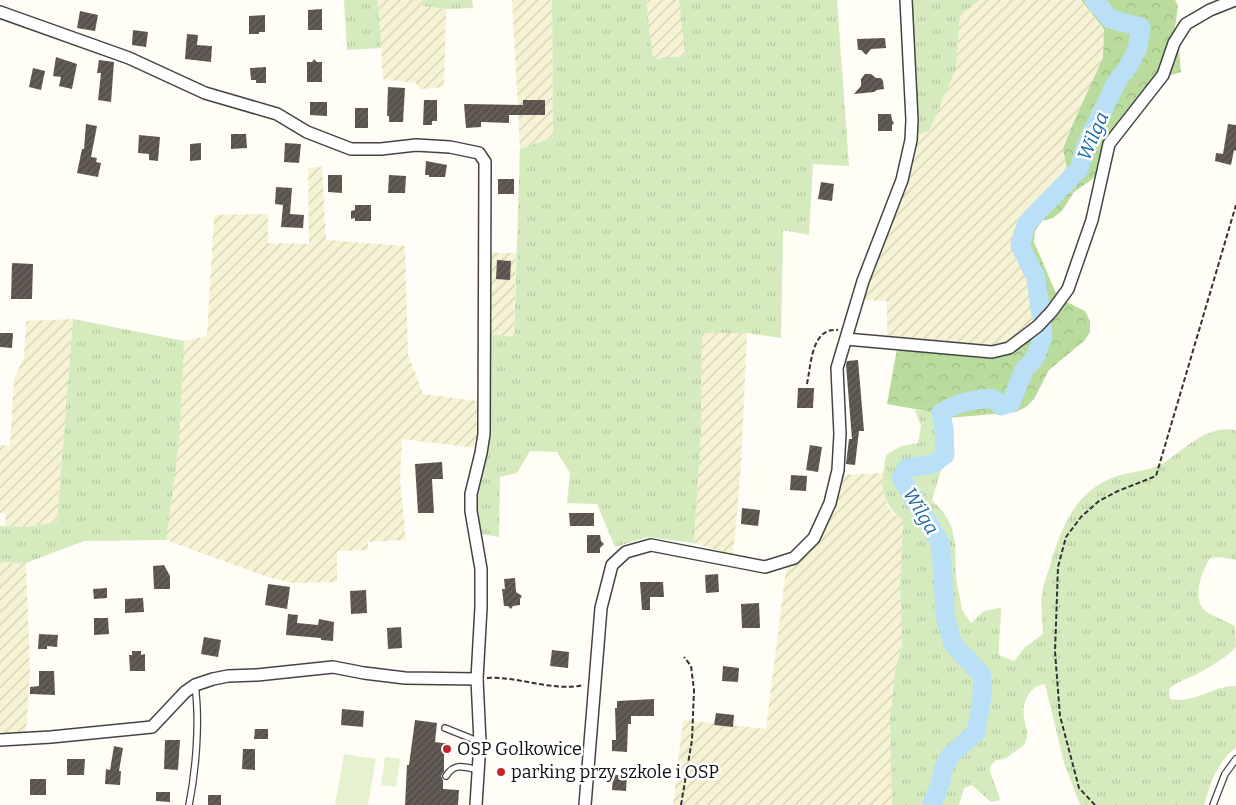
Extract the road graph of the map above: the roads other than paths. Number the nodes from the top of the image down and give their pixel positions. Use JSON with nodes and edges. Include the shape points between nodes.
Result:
{"nodes":[{"id":1,"x":906,"y":0,"type":"edge"},
{"id":2,"x":1235,"y":0,"type":"edge"},
{"id":3,"x":0,"y":12,"type":"edge"},
{"id":4,"x":847,"y":335,"type":"junction"},
{"id":5,"x":477,"y":679,"type":"junction"},
{"id":6,"x":195,"y":685,"type":"junction"},
{"id":7,"x":445,"y":728,"type":"dead end"},
{"id":8,"x":0,"y":740,"type":"edge"},
{"id":9,"x":480,"y":742,"type":"junction"},
{"id":10,"x":1236,"y":759,"type":"edge"},
{"id":11,"x":478,"y":770,"type":"junction"},
{"id":12,"x":446,"y":776,"type":"dead end"},
{"id":13,"x":189,"y":805,"type":"edge"},
{"id":14,"x":476,"y":805,"type":"edge"},
{"id":15,"x":585,"y":805,"type":"edge"},
{"id":16,"x":1213,"y":805,"type":"edge"}],
"edges":[{"from":1,"to":4,"type":"street","via":[[911,140],[902,180],[863,281]]},
{"from":2,"to":4,"type":"street","via":[[1186,24],[1174,43],[1163,75],[1109,144],[1092,220],[1068,289],[1038,326],[1010,348],[992,352]]},
{"from":3,"to":5,"type":"street","via":[[129,58],[205,93],[277,114],[307,132],[351,149],[416,145],[479,153],[485,162],[484,434],[470,511],[481,569]]},
{"from":4,"to":15,"type":"street","via":[[837,368],[838,470],[830,503],[814,538],[794,558],[764,567],[651,545],[626,552],[612,565],[601,608]]},
{"from":5,"to":6,"type":"street","via":[[405,678],[333,667],[228,676]]},
{"from":5,"to":9,"type":"street"},
{"from":6,"to":8,"type":"street","via":[[152,727]]},
{"from":6,"to":13,"type":"lane","via":[[196,744]]},
{"from":7,"to":9,"type":"lane"},
{"from":9,"to":11,"type":"street"},
{"from":10,"to":16,"type":"lane","via":[[1224,774]]},
{"from":11,"to":12,"type":"lane","via":[[456,766]]},
{"from":11,"to":14,"type":"street"}]}
